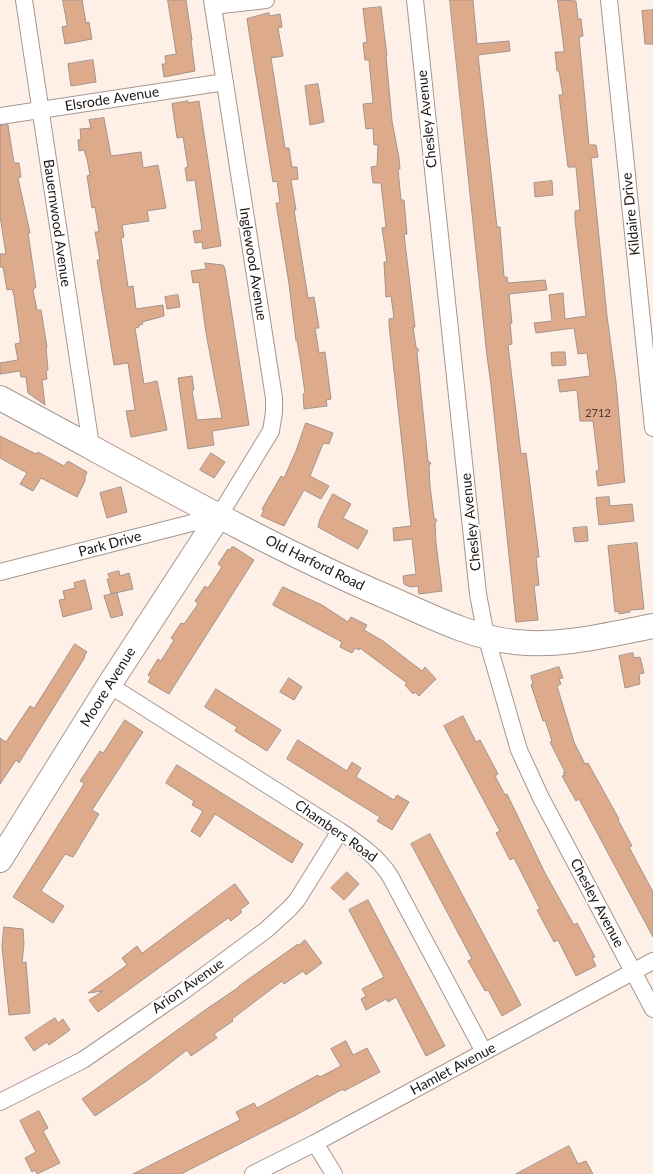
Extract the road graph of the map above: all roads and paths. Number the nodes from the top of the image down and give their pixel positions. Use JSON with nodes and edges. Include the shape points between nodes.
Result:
{"nodes":[{"id":1,"x":24,"y":0,"type":"edge"},
{"id":2,"x":266,"y":0,"type":"edge"},
{"id":3,"x":414,"y":0,"type":"edge"},
{"id":4,"x":609,"y":0,"type":"edge"},
{"id":5,"x":213,"y":3,"type":"edge"},
{"id":6,"x":225,"y":82,"type":"junction"},
{"id":7,"x":41,"y":110,"type":"junction"},
{"id":8,"x":0,"y":116,"type":"edge"},
{"id":9,"x":0,"y":398,"type":"edge"},
{"id":10,"x":653,"y":428,"type":"edge"},
{"id":11,"x":91,"y":446,"type":"junction"},
{"id":12,"x":219,"y":516,"type":"junction"},
{"id":13,"x":0,"y":572,"type":"edge"},
{"id":14,"x":653,"y":626,"type":"edge"},
{"id":15,"x":486,"y":636,"type":"junction"},
{"id":16,"x":109,"y":685,"type":"junction"},
{"id":17,"x":340,"y":831,"type":"junction"},
{"id":18,"x":0,"y":860,"type":"edge"},
{"id":19,"x":653,"y":961,"type":"edge"},
{"id":20,"x":633,"y":972,"type":"junction"},
{"id":21,"x":653,"y":1009,"type":"edge"},
{"id":22,"x":484,"y":1052,"type":"junction"},
{"id":23,"x":0,"y":1102,"type":"edge"},
{"id":24,"x":315,"y":1143,"type":"junction"},
{"id":25,"x":253,"y":1174,"type":"edge"},
{"id":26,"x":334,"y":1174,"type":"edge"}],
"edges":[{"from":1,"to":7,"type":"street","name":"Bauernwood Avenue"},
{"from":2,"to":5,"type":"street"},
{"from":3,"to":15,"type":"street","name":"Chesley Avenue","via":[[477,584]]},
{"from":4,"to":10,"type":"street","name":"Kildaire Drive"},
{"from":5,"to":6,"type":"street","name":"Inglewood Avenue"},
{"from":6,"to":7,"type":"street","name":"Elsrode Avenue"},
{"from":6,"to":12,"type":"street","name":"Inglewood Avenue","via":[[274,412],[271,431]]},
{"from":7,"to":8,"type":"street","name":"Elsrode Avenue"},
{"from":7,"to":11,"type":"street","name":"Bauernwood Avenue"},
{"from":9,"to":11,"type":"street","name":"Old Harford Road"},
{"from":11,"to":12,"type":"street","name":"Old Harford Road"},
{"from":12,"to":13,"type":"street","name":"Park Drive"},
{"from":12,"to":15,"type":"street","name":"Old Harford Road","via":[[336,575],[417,611]]},
{"from":12,"to":16,"type":"street","name":"Moore Avenue"},
{"from":14,"to":15,"type":"street","name":"Old Harford Road","via":[[566,643],[514,642]]},
{"from":15,"to":20,"type":"street","name":"Chesley Avenue","via":[[519,750],[529,773]]},
{"from":16,"to":17,"type":"street","name":"Chambers Road"},
{"from":16,"to":18,"type":"street","name":"Moore Avenue"},
{"from":17,"to":22,"type":"street","name":"Chambers Road","via":[[370,852],[390,876]]},
{"from":17,"to":23,"type":"street","name":"Arion Avenue","via":[[297,900],[273,924],[83,1060]]},
{"from":19,"to":20,"type":"street","name":"Hamlet Avenue"},
{"from":20,"to":21,"type":"street","name":"Chesley Avenue"},
{"from":20,"to":22,"type":"street","name":"Hamlet Avenue"},
{"from":22,"to":24,"type":"street","name":"Hamlet Avenue"},
{"from":24,"to":25,"type":"street","name":"Hamlet Avenue"},
{"from":24,"to":26,"type":"street"}]}
